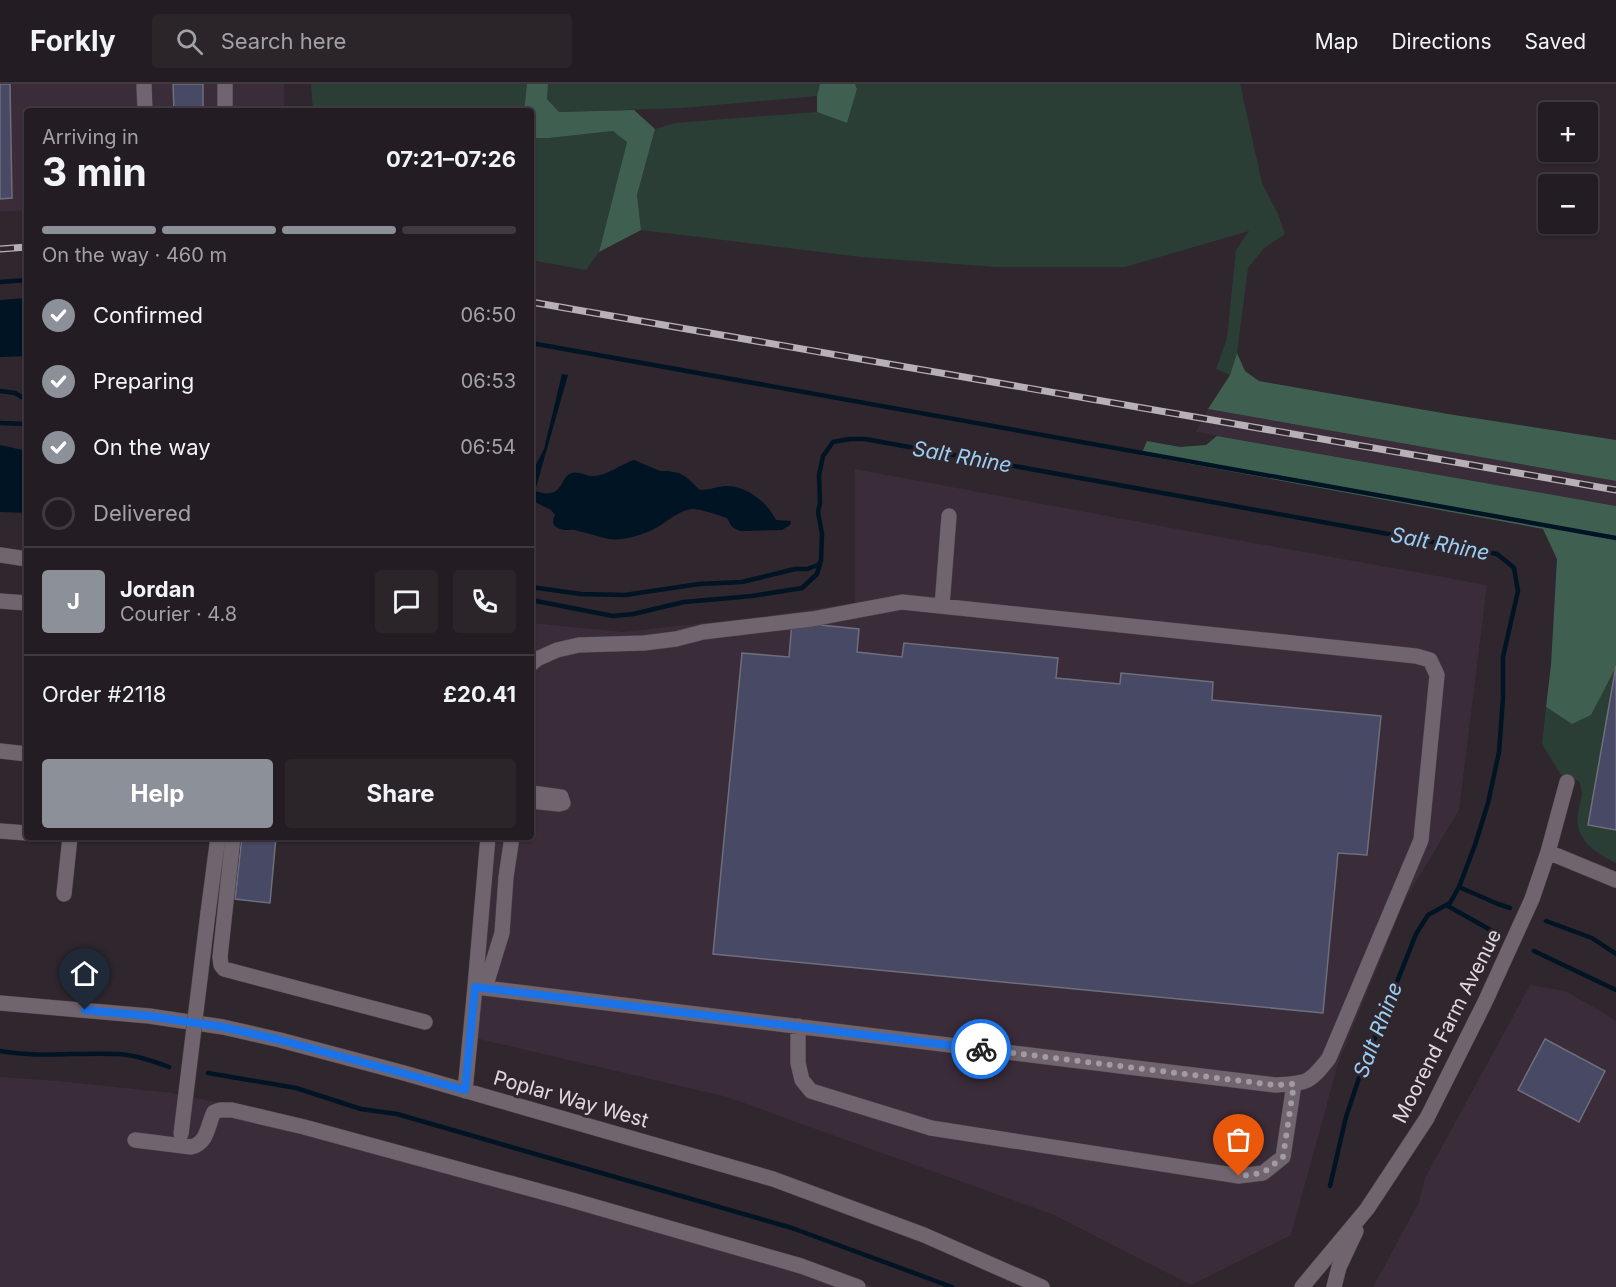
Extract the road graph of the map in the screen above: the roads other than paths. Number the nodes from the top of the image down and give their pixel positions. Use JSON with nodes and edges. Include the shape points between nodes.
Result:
{"nodes":[{"id":1,"x":144,"y":84,"type":"edge"},
{"id":2,"x":225,"y":84,"type":"edge"},
{"id":3,"x":145,"y":108,"type":"edge"},
{"id":4,"x":225,"y":108,"type":"edge"},
{"id":5,"x":949,"y":516,"type":"dead end"},
{"id":6,"x":0,"y":555,"type":"edge"},
{"id":7,"x":24,"y":559,"type":"edge"},
{"id":8,"x":0,"y":601,"type":"edge"},
{"id":9,"x":24,"y":603,"type":"edge"},
{"id":10,"x":942,"y":606,"type":"junction"},
{"id":11,"x":534,"y":662,"type":"edge"},
{"id":12,"x":0,"y":751,"type":"edge"},
{"id":13,"x":24,"y":753,"type":"edge"},
{"id":14,"x":1567,"y":782,"type":"dead end"},
{"id":15,"x":534,"y":793,"type":"edge"},
{"id":16,"x":534,"y":801,"type":"edge"},
{"id":17,"x":0,"y":831,"type":"edge"},
{"id":18,"x":24,"y":833,"type":"edge"},
{"id":19,"x":70,"y":840,"type":"edge"},
{"id":20,"x":218,"y":840,"type":"edge"},
{"id":21,"x":234,"y":840,"type":"edge"},
{"id":22,"x":488,"y":840,"type":"edge"},
{"id":23,"x":498,"y":840,"type":"edge"},
{"id":24,"x":512,"y":840,"type":"edge"},
{"id":25,"x":1548,"y":852,"type":"junction"},
{"id":26,"x":1616,"y":880,"type":"edge"},
{"id":27,"x":63,"y":894,"type":"dead end"},
{"id":28,"x":478,"y":956,"type":"junction"},
{"id":29,"x":480,"y":988,"type":"junction"},
{"id":30,"x":0,"y":1003,"type":"edge"},
{"id":31,"x":425,"y":1022,"type":"dead end"},
{"id":32,"x":798,"y":1026,"type":"junction"},
{"id":33,"x":1294,"y":1084,"type":"junction"},
{"id":34,"x":465,"y":1090,"type":"junction"},
{"id":35,"x":135,"y":1140,"type":"dead end"},
{"id":36,"x":180,"y":1143,"type":"junction"},
{"id":37,"x":1367,"y":1209,"type":"junction"},
{"id":38,"x":858,"y":1287,"type":"edge"},
{"id":39,"x":1042,"y":1287,"type":"edge"},
{"id":40,"x":1302,"y":1287,"type":"edge"},
{"id":41,"x":1335,"y":1287,"type":"edge"}],
"edges":[{"from":1,"to":3,"type":"street"},
{"from":2,"to":4,"type":"street"},
{"from":5,"to":10,"type":"street"},
{"from":6,"to":7,"type":"street"},
{"from":8,"to":9,"type":"street"},
{"from":10,"to":11,"type":"street","via":[[902,602],[644,644],[579,645],[556,650]]},
{"from":10,"to":33,"type":"street","via":[[1430,660],[1437,675],[1421,840],[1329,1058],[1316,1075]]},
{"from":12,"to":13,"type":"street"},
{"from":14,"to":25,"type":"street","name":"Moorend Farm Avenue"},
{"from":15,"to":16,"type":"street","via":[[561,797],[563,803]]},
{"from":17,"to":18,"type":"street"},
{"from":19,"to":27,"type":"street"},
{"from":20,"to":36,"type":"street","bridge":true},
{"from":21,"to":31,"type":"street","via":[[220,957],[224,969]]},
{"from":22,"to":28,"type":"street"},
{"from":23,"to":28,"type":"street","via":[[490,927]]},
{"from":24,"to":29,"type":"street","via":[[502,933]]},
{"from":25,"to":26,"type":"street"},
{"from":25,"to":37,"type":"street","name":"Moorend Farm Avenue","via":[[1515,939],[1427,1118]]},
{"from":28,"to":29,"type":"street"},
{"from":29,"to":32,"type":"street"},
{"from":29,"to":34,"type":"street"},
{"from":30,"to":34,"type":"street","name":"Poplar Way West","via":[[149,1016],[223,1027]]},
{"from":32,"to":33,"type":"street","via":[[1275,1085]]},
{"from":32,"to":33,"type":"street","via":[[798,1063],[802,1080],[811,1091],[931,1128],[1239,1176],[1263,1173],[1283,1157]]},
{"from":34,"to":39,"type":"street","name":"Poplar Way West","via":[[773,1179],[924,1235]]},
{"from":35,"to":36,"type":"street"},
{"from":36,"to":38,"type":"street","via":[[195,1146],[204,1139],[214,1112],[231,1110],[493,1178],[801,1266]]},
{"from":37,"to":40,"type":"street","name":"Moorend Farm Avenue"},
{"from":37,"to":41,"type":"street","name":"Moorend Farm Avenue","via":[[1339,1268]]}]}
